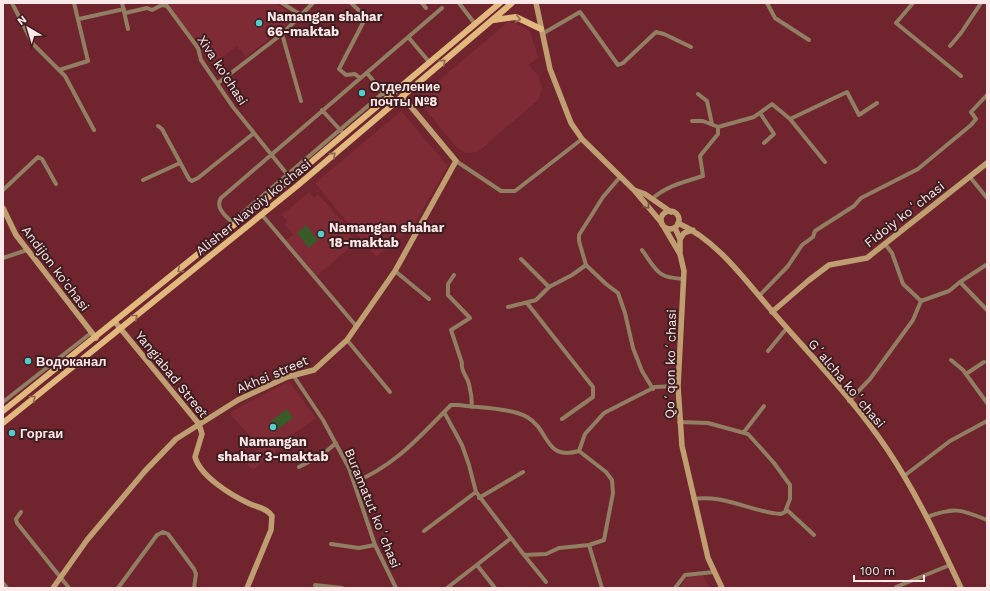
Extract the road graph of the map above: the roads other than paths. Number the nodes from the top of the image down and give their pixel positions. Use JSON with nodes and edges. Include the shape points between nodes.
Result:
{"nodes":[{"id":1,"x":12,"y":3,"type":"edge"},
{"id":2,"x":74,"y":3,"type":"edge"},
{"id":3,"x":122,"y":3,"type":"edge"},
{"id":4,"x":282,"y":3,"type":"edge"},
{"id":5,"x":313,"y":3,"type":"edge"},
{"id":6,"x":351,"y":3,"type":"edge"},
{"id":7,"x":422,"y":3,"type":"edge"},
{"id":8,"x":459,"y":3,"type":"edge"},
{"id":9,"x":500,"y":3,"type":"edge"},
{"id":10,"x":512,"y":3,"type":"edge"},
{"id":11,"x":536,"y":3,"type":"edge"},
{"id":12,"x":767,"y":3,"type":"edge"},
{"id":13,"x":913,"y":3,"type":"edge"},
{"id":14,"x":981,"y":3,"type":"edge"},
{"id":15,"x":426,"y":8,"type":"dead end"},
{"id":16,"x":442,"y":8,"type":"dead end"},
{"id":17,"x":124,"y":11,"type":"junction"},
{"id":18,"x":301,"y":15,"type":"junction"},
{"id":19,"x":79,"y":20,"type":"junction"},
{"id":20,"x":492,"y":20,"type":"junction"},
{"id":21,"x":475,"y":24,"type":"junction"},
{"id":22,"x":128,"y":29,"type":"dead end"},
{"id":23,"x":542,"y":32,"type":"junction"},
{"id":24,"x":282,"y":34,"type":"junction"},
{"id":25,"x":408,"y":38,"type":"junction"},
{"id":26,"x":809,"y":40,"type":"dead end"},
{"id":27,"x":950,"y":46,"type":"dead end"},
{"id":28,"x":691,"y":47,"type":"dead end"},
{"id":29,"x":430,"y":63,"type":"junction"},
{"id":30,"x":59,"y":70,"type":"junction"},
{"id":31,"x":366,"y":73,"type":"junction"},
{"id":32,"x":961,"y":76,"type":"dead end"},
{"id":33,"x":360,"y":78,"type":"junction"},
{"id":34,"x":218,"y":83,"type":"junction"},
{"id":35,"x":698,"y":94,"type":"dead end"},
{"id":36,"x":987,"y":95,"type":"edge"},
{"id":37,"x":386,"y":96,"type":"junction"},
{"id":38,"x":402,"y":96,"type":"junction"},
{"id":39,"x":301,"y":101,"type":"dead end"},
{"id":40,"x":877,"y":103,"type":"dead end"},
{"id":41,"x":322,"y":110,"type":"junction"},
{"id":42,"x":760,"y":113,"type":"junction"},
{"id":43,"x":790,"y":119,"type":"junction"},
{"id":44,"x":692,"y":121,"type":"dead end"},
{"id":45,"x":712,"y":124,"type":"junction"},
{"id":46,"x":158,"y":126,"type":"dead end"},
{"id":47,"x":718,"y":127,"type":"junction"},
{"id":48,"x":94,"y":130,"type":"dead end"},
{"id":49,"x":254,"y":133,"type":"junction"},
{"id":50,"x":343,"y":133,"type":"junction"},
{"id":51,"x":582,"y":140,"type":"junction"},
{"id":52,"x":764,"y":143,"type":"dead end"},
{"id":53,"x":271,"y":155,"type":"junction"},
{"id":54,"x":456,"y":160,"type":"junction"},
{"id":55,"x":825,"y":162,"type":"dead end"},
{"id":56,"x":180,"y":163,"type":"junction"},
{"id":57,"x":987,"y":163,"type":"edge"},
{"id":58,"x":289,"y":177,"type":"junction"},
{"id":59,"x":620,"y":177,"type":"junction"},
{"id":60,"x":970,"y":177,"type":"junction"},
{"id":61,"x":143,"y":180,"type":"dead end"},
{"id":62,"x":56,"y":184,"type":"dead end"},
{"id":63,"x":3,"y":190,"type":"edge"},
{"id":64,"x":634,"y":190,"type":"junction"},
{"id":65,"x":987,"y":198,"type":"edge"},
{"id":66,"x":652,"y":199,"type":"junction"},
{"id":67,"x":3,"y":208,"type":"edge"},
{"id":68,"x":671,"y":212,"type":"junction"},
{"id":69,"x":262,"y":215,"type":"junction"},
{"id":70,"x":233,"y":224,"type":"junction"},
{"id":71,"x":662,"y":225,"type":"junction"},
{"id":72,"x":676,"y":225,"type":"junction"},
{"id":73,"x":694,"y":230,"type":"junction"},
{"id":74,"x":680,"y":239,"type":"junction"},
{"id":75,"x":885,"y":244,"type":"junction"},
{"id":76,"x":27,"y":250,"type":"junction"},
{"id":77,"x":642,"y":250,"type":"dead end"},
{"id":78,"x":680,"y":254,"type":"junction"},
{"id":79,"x":3,"y":258,"type":"edge"},
{"id":80,"x":521,"y":259,"type":"dead end"},
{"id":81,"x":586,"y":265,"type":"junction"},
{"id":82,"x":986,"y":265,"type":"dead end"},
{"id":83,"x":395,"y":271,"type":"junction"},
{"id":84,"x":454,"y":275,"type":"dead end"},
{"id":85,"x":684,"y":279,"type":"junction"},
{"id":86,"x":960,"y":282,"type":"junction"},
{"id":87,"x":549,"y":287,"type":"junction"},
{"id":88,"x":758,"y":296,"type":"junction"},
{"id":89,"x":429,"y":299,"type":"dead end"},
{"id":90,"x":921,"y":301,"type":"junction"},
{"id":91,"x":527,"y":303,"type":"junction"},
{"id":92,"x":508,"y":307,"type":"dead end"},
{"id":93,"x":987,"y":310,"type":"edge"},
{"id":94,"x":772,"y":312,"type":"junction"},
{"id":95,"x":115,"y":322,"type":"junction"},
{"id":96,"x":357,"y":326,"type":"junction"},
{"id":97,"x":120,"y":328,"type":"junction"},
{"id":98,"x":787,"y":328,"type":"junction"},
{"id":99,"x":91,"y":333,"type":"junction"},
{"id":100,"x":96,"y":338,"type":"junction"},
{"id":101,"x":347,"y":340,"type":"junction"},
{"id":102,"x":768,"y":351,"type":"dead end"},
{"id":103,"x":951,"y":360,"type":"dead end"},
{"id":104,"x":984,"y":362,"type":"dead end"},
{"id":105,"x":966,"y":374,"type":"junction"},
{"id":106,"x":293,"y":375,"type":"junction"},
{"id":107,"x":678,"y":386,"type":"junction"},
{"id":108,"x":653,"y":388,"type":"junction"},
{"id":109,"x":390,"y":392,"type":"dead end"},
{"id":110,"x":849,"y":401,"type":"junction"},
{"id":111,"x":3,"y":402,"type":"edge"},
{"id":112,"x":987,"y":403,"type":"edge"},
{"id":113,"x":764,"y":406,"type":"dead end"},
{"id":114,"x":472,"y":407,"type":"junction"},
{"id":115,"x":3,"y":411,"type":"edge"},
{"id":116,"x":444,"y":412,"type":"junction"},
{"id":117,"x":562,"y":419,"type":"dead end"},
{"id":118,"x":987,"y":421,"type":"edge"},
{"id":119,"x":679,"y":422,"type":"junction"},
{"id":120,"x":3,"y":423,"type":"edge"},
{"id":121,"x":199,"y":424,"type":"junction"},
{"id":122,"x":744,"y":432,"type":"junction"},
{"id":123,"x":336,"y":443,"type":"junction"},
{"id":124,"x":579,"y":451,"type":"junction"},
{"id":125,"x":298,"y":467,"type":"dead end"},
{"id":126,"x":523,"y":472,"type":"dead end"},
{"id":127,"x":904,"y":476,"type":"junction"},
{"id":128,"x":354,"y":482,"type":"junction"},
{"id":129,"x":476,"y":492,"type":"junction"},
{"id":130,"x":479,"y":498,"type":"junction"},
{"id":131,"x":693,"y":499,"type":"junction"},
{"id":132,"x":786,"y":509,"type":"junction"},
{"id":133,"x":21,"y":512,"type":"dead end"},
{"id":134,"x":927,"y":517,"type":"junction"},
{"id":135,"x":987,"y":520,"type":"edge"},
{"id":136,"x":424,"y":531,"type":"dead end"},
{"id":137,"x":814,"y":536,"type":"dead end"},
{"id":138,"x":510,"y":539,"type":"junction"},
{"id":139,"x":331,"y":544,"type":"dead end"},
{"id":140,"x":375,"y":545,"type":"junction"},
{"id":141,"x":589,"y":545,"type":"junction"},
{"id":142,"x":524,"y":555,"type":"junction"},
{"id":143,"x":477,"y":565,"type":"junction"},
{"id":144,"x":950,"y":565,"type":"junction"},
{"id":145,"x":714,"y":572,"type":"junction"},
{"id":146,"x":61,"y":577,"type":"junction"},
{"id":147,"x":546,"y":582,"type":"dead end"},
{"id":148,"x":3,"y":583,"type":"edge"},
{"id":149,"x":315,"y":585,"type":"dead end"},
{"id":150,"x":896,"y":587,"type":"edge"},
{"id":151,"x":7,"y":588,"type":"edge"},
{"id":152,"x":54,"y":588,"type":"edge"},
{"id":153,"x":69,"y":588,"type":"edge"},
{"id":154,"x":118,"y":588,"type":"edge"},
{"id":155,"x":194,"y":588,"type":"edge"},
{"id":156,"x":247,"y":588,"type":"edge"},
{"id":157,"x":342,"y":588,"type":"edge"},
{"id":158,"x":396,"y":588,"type":"edge"},
{"id":159,"x":447,"y":588,"type":"edge"},
{"id":160,"x":495,"y":588,"type":"edge"},
{"id":161,"x":602,"y":588,"type":"edge"},
{"id":162,"x":675,"y":588,"type":"edge"},
{"id":163,"x":722,"y":588,"type":"edge"},
{"id":164,"x":961,"y":588,"type":"edge"}],
"edges":[{"from":1,"to":30,"type":"street","via":[[33,44]]},
{"from":2,"to":19,"type":"street"},
{"from":3,"to":17,"type":"street"},
{"from":4,"to":18,"type":"street"},
{"from":5,"to":18,"type":"street"},
{"from":6,"to":33,"type":"street","via":[[365,16],[365,20],[339,69],[346,75],[355,74]]},
{"from":7,"to":15,"type":"street"},
{"from":8,"to":21,"type":"street"},
{"from":9,"to":21,"type":"main road","name":"Alisher Navoiy ko'chasi"},
{"from":10,"to":20,"type":"main road","name":"Alisher Navoiy ko'chasi"},
{"from":11,"to":23,"type":"street","name":"Qoʻqon koʻchasi"},
{"from":12,"to":26,"type":"street","via":[[776,18]]},
{"from":13,"to":32,"type":"street","via":[[896,23]]},
{"from":14,"to":27,"type":"street"},
{"from":16,"to":25,"type":"street"},
{"from":17,"to":19,"type":"street"},
{"from":17,"to":22,"type":"street"},
{"from":17,"to":34,"type":"street","name":"Xiva ko'chasi","via":[[147,8],[152,10],[162,5],[166,6],[198,48],[201,60]]},
{"from":18,"to":24,"type":"street"},
{"from":19,"to":30,"type":"street","via":[[88,61]]},
{"from":20,"to":23,"type":"main road","one_way":true,"via":[[516,17]]},
{"from":38,"to":20,"type":"main road","name":"Alisher Navoiy ko'chasi","one_way":true},
{"from":21,"to":29,"type":"main road","name":"Alisher Navoiy ko'chasi"},
{"from":23,"to":28,"type":"street","via":[[580,12],[618,65],[656,32]]},
{"from":23,"to":51,"type":"street","name":"Qoʻqon koʻchasi","via":[[550,69],[571,123]]},
{"from":24,"to":34,"type":"street"},
{"from":24,"to":39,"type":"street"},
{"from":25,"to":29,"type":"street"},
{"from":25,"to":31,"type":"street"},
{"from":29,"to":37,"type":"main road","name":"Alisher Navoiy ko'chasi"},
{"from":30,"to":48,"type":"street","via":[[65,76]]},
{"from":31,"to":33,"type":"street"},
{"from":31,"to":37,"type":"street"},
{"from":33,"to":41,"type":"street"},
{"from":34,"to":49,"type":"street","name":"Xiva ko'chasi"},
{"from":35,"to":45,"type":"street","via":[[707,100]]},
{"from":36,"to":88,"type":"street","via":[[971,112],[976,119],[918,169],[861,198],[854,206],[815,231],[813,237],[802,245],[788,266]]},
{"from":37,"to":50,"type":"main road","name":"Alisher Navoiy ko'chasi"},
{"from":38,"to":54,"type":"street"},
{"from":69,"to":38,"type":"main road","name":"Alisher Navoiy ko'chasi","one_way":true},
{"from":40,"to":43,"type":"street","via":[[859,115],[847,92]]},
{"from":41,"to":50,"type":"street"},
{"from":41,"to":53,"type":"street"},
{"from":42,"to":43,"type":"street","via":[[773,104]]},
{"from":42,"to":47,"type":"street"},
{"from":42,"to":52,"type":"street","via":[[774,134]]},
{"from":43,"to":55,"type":"street"},
{"from":44,"to":45,"type":"street"},
{"from":45,"to":47,"type":"street"},
{"from":46,"to":56,"type":"street"},
{"from":47,"to":66,"type":"street","via":[[718,134],[700,156],[702,176],[670,186]]},
{"from":49,"to":53,"type":"street","name":"Xiva ko'chasi"},
{"from":49,"to":56,"type":"street","via":[[194,181],[189,179]]},
{"from":50,"to":58,"type":"main road","name":"Alisher Navoiy ko'chasi"},
{"from":51,"to":54,"type":"street","via":[[515,191],[501,191]]},
{"from":51,"to":59,"type":"street","name":"Qoʻqon koʻchasi"},
{"from":53,"to":58,"type":"street","name":"Xiva ko'chasi"},
{"from":53,"to":70,"type":"street","via":[[219,201],[219,206]]},
{"from":54,"to":83,"type":"street","name":"Akhsi street"},
{"from":56,"to":61,"type":"street"},
{"from":57,"to":60,"type":"street","name":"Fidoiy koʻchasi"},
{"from":58,"to":70,"type":"main road","name":"Alisher Navoiy ko'chasi"},
{"from":59,"to":64,"type":"street","name":"Qoʻqon koʻchasi"},
{"from":59,"to":81,"type":"street","via":[[603,197],[579,235]]},
{"from":60,"to":65,"type":"street"},
{"from":60,"to":75,"type":"street","name":"Fidoiy koʻchasi"},
{"from":62,"to":63,"type":"street","via":[[42,159],[38,157]]},
{"from":64,"to":66,"type":"street","name":"Qoʻqon koʻchasi"},
{"from":64,"to":71,"type":"street","name":"Qoʻqon koʻchasi","one_way":true},
{"from":66,"to":68,"type":"street","name":"Qoʻqon koʻchasi"},
{"from":67,"to":76,"type":"street","name":"Andijon ko'chasi","via":[[16,235]]},
{"from":68,"to":71,"type":"street","via":[[663,214]]},
{"from":68,"to":72,"type":"street","via":[[678,217]]},
{"from":69,"to":96,"type":"street"},
{"from":97,"to":69,"type":"main road","name":"Alisher Navoiy ko'chasi","one_way":true},
{"from":70,"to":95,"type":"main road","name":"Alisher Navoiy ko'chasi","one_way":true},
{"from":71,"to":72,"type":"street","via":[[669,229]]},
{"from":71,"to":78,"type":"street","name":"Qoʻqon koʻchasi"},
{"from":72,"to":73,"type":"street","name":"Gʻalcha koʻchasi"},
{"from":72,"to":74,"type":"street","name":"Qoʻqon koʻchasi"},
{"from":73,"to":74,"type":"street","via":[[684,233]]},
{"from":73,"to":88,"type":"street","name":"Gʻalcha koʻchasi","via":[[713,246]]},
{"from":74,"to":78,"type":"street","name":"Qoʻqon koʻchasi"},
{"from":75,"to":90,"type":"street","via":[[892,253],[903,284]]},
{"from":75,"to":94,"type":"street","name":"Fidoiy koʻchasi","via":[[863,260],[839,263],[823,269]]},
{"from":76,"to":79,"type":"street"},
{"from":76,"to":99,"type":"street","name":"Andijon ko'chasi"},
{"from":77,"to":85,"type":"street","via":[[654,268],[664,277]]},
{"from":78,"to":85,"type":"street","name":"Qoʻqon koʻchasi"},
{"from":80,"to":87,"type":"street"},
{"from":81,"to":87,"type":"street"},
{"from":81,"to":108,"type":"street","via":[[618,292],[633,348],[642,371]]},
{"from":82,"to":86,"type":"street"},
{"from":83,"to":89,"type":"street"},
{"from":83,"to":96,"type":"street","name":"Akhsi street"},
{"from":84,"to":114,"type":"street","via":[[448,284],[448,295],[470,318],[451,330],[462,363],[461,368],[469,382]]},
{"from":85,"to":107,"type":"street","name":"Qoʻqon koʻchasi"},
{"from":86,"to":90,"type":"street","via":[[949,291]]},
{"from":86,"to":93,"type":"street"},
{"from":87,"to":91,"type":"street","via":[[536,300]]},
{"from":88,"to":94,"type":"street","name":"Gʻalcha koʻchasi"},
{"from":90,"to":110,"type":"street","via":[[913,320],[870,379]]},
{"from":91,"to":92,"type":"street"},
{"from":91,"to":117,"type":"street","via":[[593,387],[593,397]]},
{"from":94,"to":98,"type":"street","name":"Gʻalcha koʻchasi"},
{"from":95,"to":97,"type":"street","name":"Yangiabad Street"},
{"from":95,"to":100,"type":"main road","name":"Alisher Navoiy ko'chasi"},
{"from":96,"to":101,"type":"street","name":"Akhsi street"},
{"from":120,"to":97,"type":"main road","name":"Alisher Navoiy ko'chasi","one_way":true},
{"from":97,"to":121,"type":"street","name":"Yangiabad Street"},
{"from":98,"to":102,"type":"street"},
{"from":98,"to":110,"type":"street","name":"Gʻalcha koʻchasi"},
{"from":99,"to":100,"type":"street","name":"Andijon ko'chasi"},
{"from":99,"to":111,"type":"street"},
{"from":100,"to":115,"type":"main road","name":"Alisher Navoiy ko'chasi"},
{"from":101,"to":106,"type":"street","name":"Akhsi street","via":[[314,370]]},
{"from":101,"to":109,"type":"street"},
{"from":103,"to":105,"type":"street"},
{"from":104,"to":105,"type":"street"},
{"from":105,"to":112,"type":"street"},
{"from":106,"to":121,"type":"street","name":"Akhsi street","via":[[238,400]]},
{"from":106,"to":123,"type":"street","name":"Buramatut koʻchasi"},
{"from":107,"to":108,"type":"street"},
{"from":107,"to":119,"type":"street","name":"Qoʻqon koʻchasi"},
{"from":108,"to":124,"type":"street","via":[[604,414],[585,434]]},
{"from":110,"to":127,"type":"street","name":"Gʻalcha koʻchasi","via":[[886,448]]},
{"from":113,"to":122,"type":"street"},
{"from":114,"to":116,"type":"street","via":[[455,404]]},
{"from":114,"to":124,"type":"street","via":[[526,416],[536,424],[554,449],[564,454]]},
{"from":116,"to":128,"type":"street","via":[[395,460]]},
{"from":116,"to":129,"type":"street","via":[[462,445]]},
{"from":118,"to":127,"type":"street","via":[[950,441]]},
{"from":119,"to":122,"type":"street","via":[[708,423]]},
{"from":119,"to":131,"type":"street","name":"Qoʻqon koʻchasi"},
{"from":121,"to":146,"type":"street","name":"Akhsi street","via":[[176,439],[145,471],[87,540]]},
{"from":121,"to":156,"type":"street","name":"Yangiabad Street","via":[[202,434],[195,457],[199,466],[228,492],[267,510],[272,516],[271,530]]},
{"from":122,"to":132,"type":"street","via":[[756,442],[789,482],[791,495]]},
{"from":123,"to":125,"type":"street","via":[[322,455]]},
{"from":123,"to":128,"type":"street","name":"Buramatut koʻchasi"},
{"from":124,"to":141,"type":"street","via":[[606,472],[614,488],[604,540]]},
{"from":126,"to":130,"type":"street"},
{"from":127,"to":134,"type":"street","name":"Gʻalcha koʻchasi"},
{"from":128,"to":140,"type":"street","name":"Buramatut koʻchasi"},
{"from":129,"to":130,"type":"street"},
{"from":129,"to":136,"type":"street"},
{"from":130,"to":138,"type":"street"},
{"from":131,"to":132,"type":"street","via":[[727,500],[780,514]]},
{"from":131,"to":145,"type":"street","name":"Qoʻqon koʻchasi"},
{"from":132,"to":137,"type":"street"},
{"from":133,"to":146,"type":"street","via":[[16,519],[17,523]]},
{"from":134,"to":135,"type":"street","via":[[957,509]]},
{"from":134,"to":144,"type":"street","name":"Gʻalcha koʻchasi"},
{"from":138,"to":142,"type":"street"},
{"from":138,"to":143,"type":"street"},
{"from":139,"to":140,"type":"street","via":[[359,548]]},
{"from":140,"to":158,"type":"street","name":"Buramatut koʻchasi"},
{"from":141,"to":142,"type":"street","via":[[559,548],[546,554]]},
{"from":141,"to":161,"type":"street"},
{"from":142,"to":147,"type":"street"},
{"from":143,"to":159,"type":"street"},
{"from":143,"to":160,"type":"street"},
{"from":144,"to":150,"type":"street"},
{"from":144,"to":164,"type":"street","name":"Gʻalcha koʻchasi"},
{"from":145,"to":162,"type":"street","via":[[685,575]]},
{"from":145,"to":163,"type":"street","name":"Qoʻqon koʻchasi"},
{"from":146,"to":152,"type":"street","name":"Akhsi street"},
{"from":146,"to":153,"type":"street"},
{"from":148,"to":151,"type":"street"},
{"from":149,"to":157,"type":"street"},
{"from":154,"to":155,"type":"street","via":[[157,535],[163,532],[168,534],[194,569]]}]}
